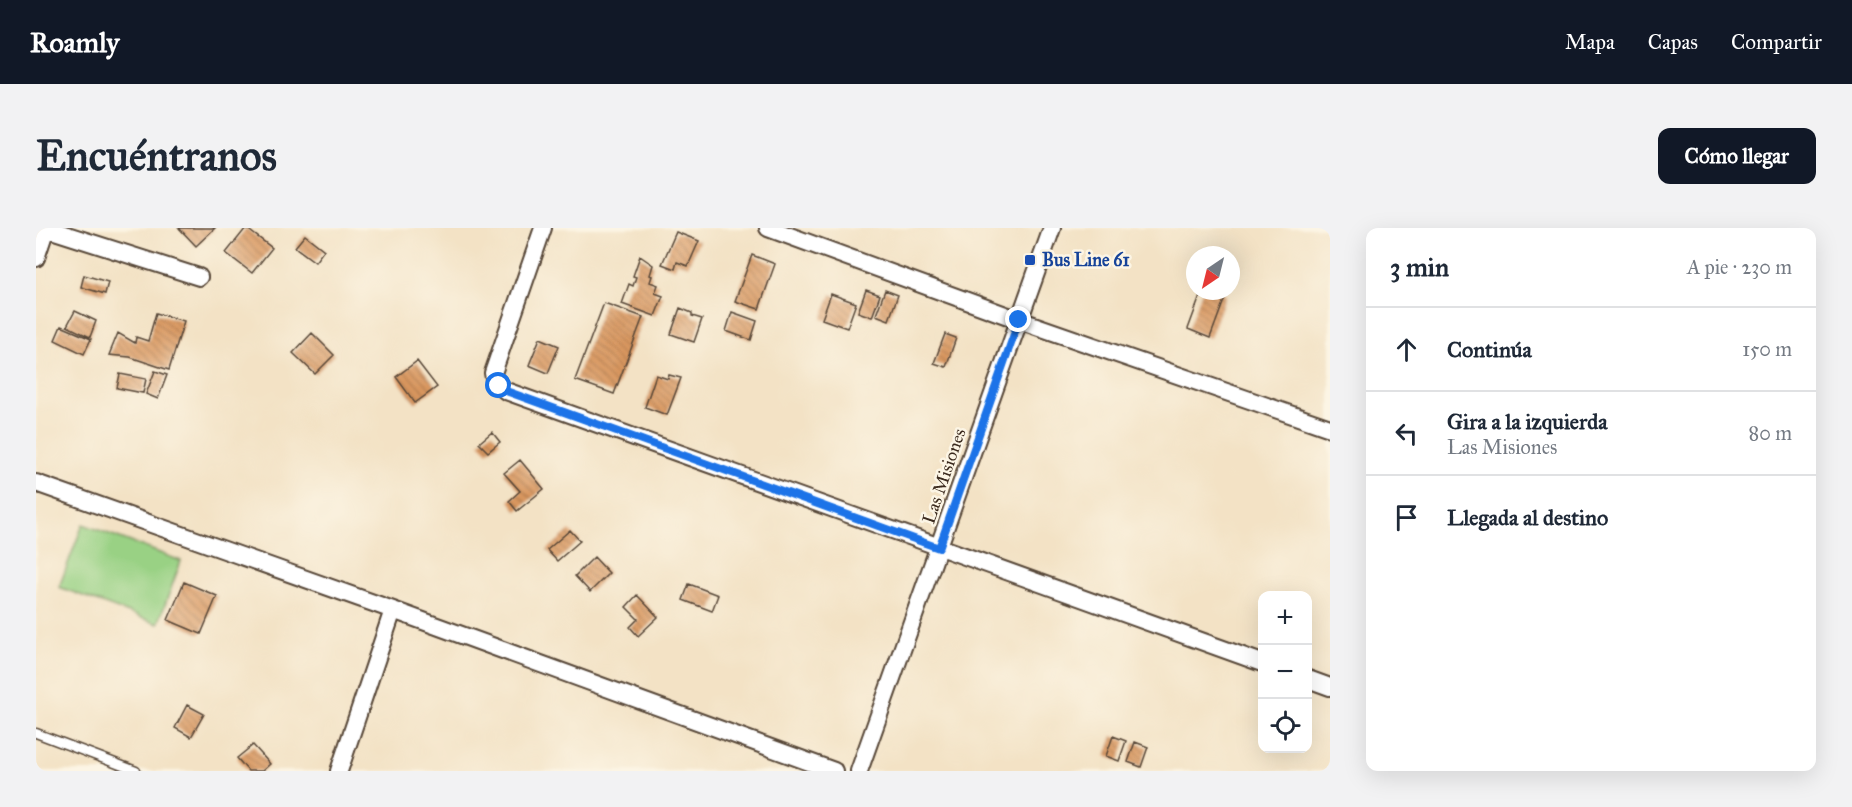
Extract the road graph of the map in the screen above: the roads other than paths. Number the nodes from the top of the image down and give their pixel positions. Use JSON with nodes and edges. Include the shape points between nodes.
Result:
{"nodes":[{"id":1,"x":45,"y":228,"type":"edge"},
{"id":2,"x":543,"y":228,"type":"edge"},
{"id":3,"x":768,"y":228,"type":"edge"},
{"id":4,"x":1052,"y":228,"type":"edge"},
{"id":5,"x":799,"y":233,"type":"edge"},
{"id":6,"x":36,"y":258,"type":"edge"},
{"id":7,"x":199,"y":278,"type":"dead end"},
{"id":8,"x":1019,"y":320,"type":"junction"},
{"id":9,"x":1330,"y":428,"type":"edge"},
{"id":10,"x":36,"y":483,"type":"edge"},
{"id":11,"x":939,"y":548,"type":"junction"},
{"id":12,"x":393,"y":610,"type":"junction"},
{"id":13,"x":1258,"y":661,"type":"edge"},
{"id":14,"x":1312,"y":680,"type":"edge"},
{"id":15,"x":1330,"y":687,"type":"edge"},
{"id":16,"x":36,"y":733,"type":"edge"},
{"id":17,"x":136,"y":771,"type":"edge"},
{"id":18,"x":339,"y":771,"type":"edge"},
{"id":19,"x":834,"y":771,"type":"edge"},
{"id":20,"x":859,"y":771,"type":"edge"}],
"edges":[{"from":1,"to":6,"type":"street"},
{"from":1,"to":7,"type":"street"},
{"from":2,"to":11,"type":"street","via":[[493,373],[499,386]]},
{"from":3,"to":5,"type":"street"},
{"from":4,"to":8,"type":"street","name":"Las Misiones"},
{"from":5,"to":8,"type":"street"},
{"from":8,"to":9,"type":"street"},
{"from":8,"to":11,"type":"street","name":"Las Misiones"},
{"from":10,"to":12,"type":"street"},
{"from":11,"to":13,"type":"street"},
{"from":11,"to":20,"type":"street","name":"Las Misiones"},
{"from":12,"to":18,"type":"street"},
{"from":12,"to":19,"type":"street"},
{"from":14,"to":15,"type":"street"},
{"from":16,"to":17,"type":"lane"}]}
